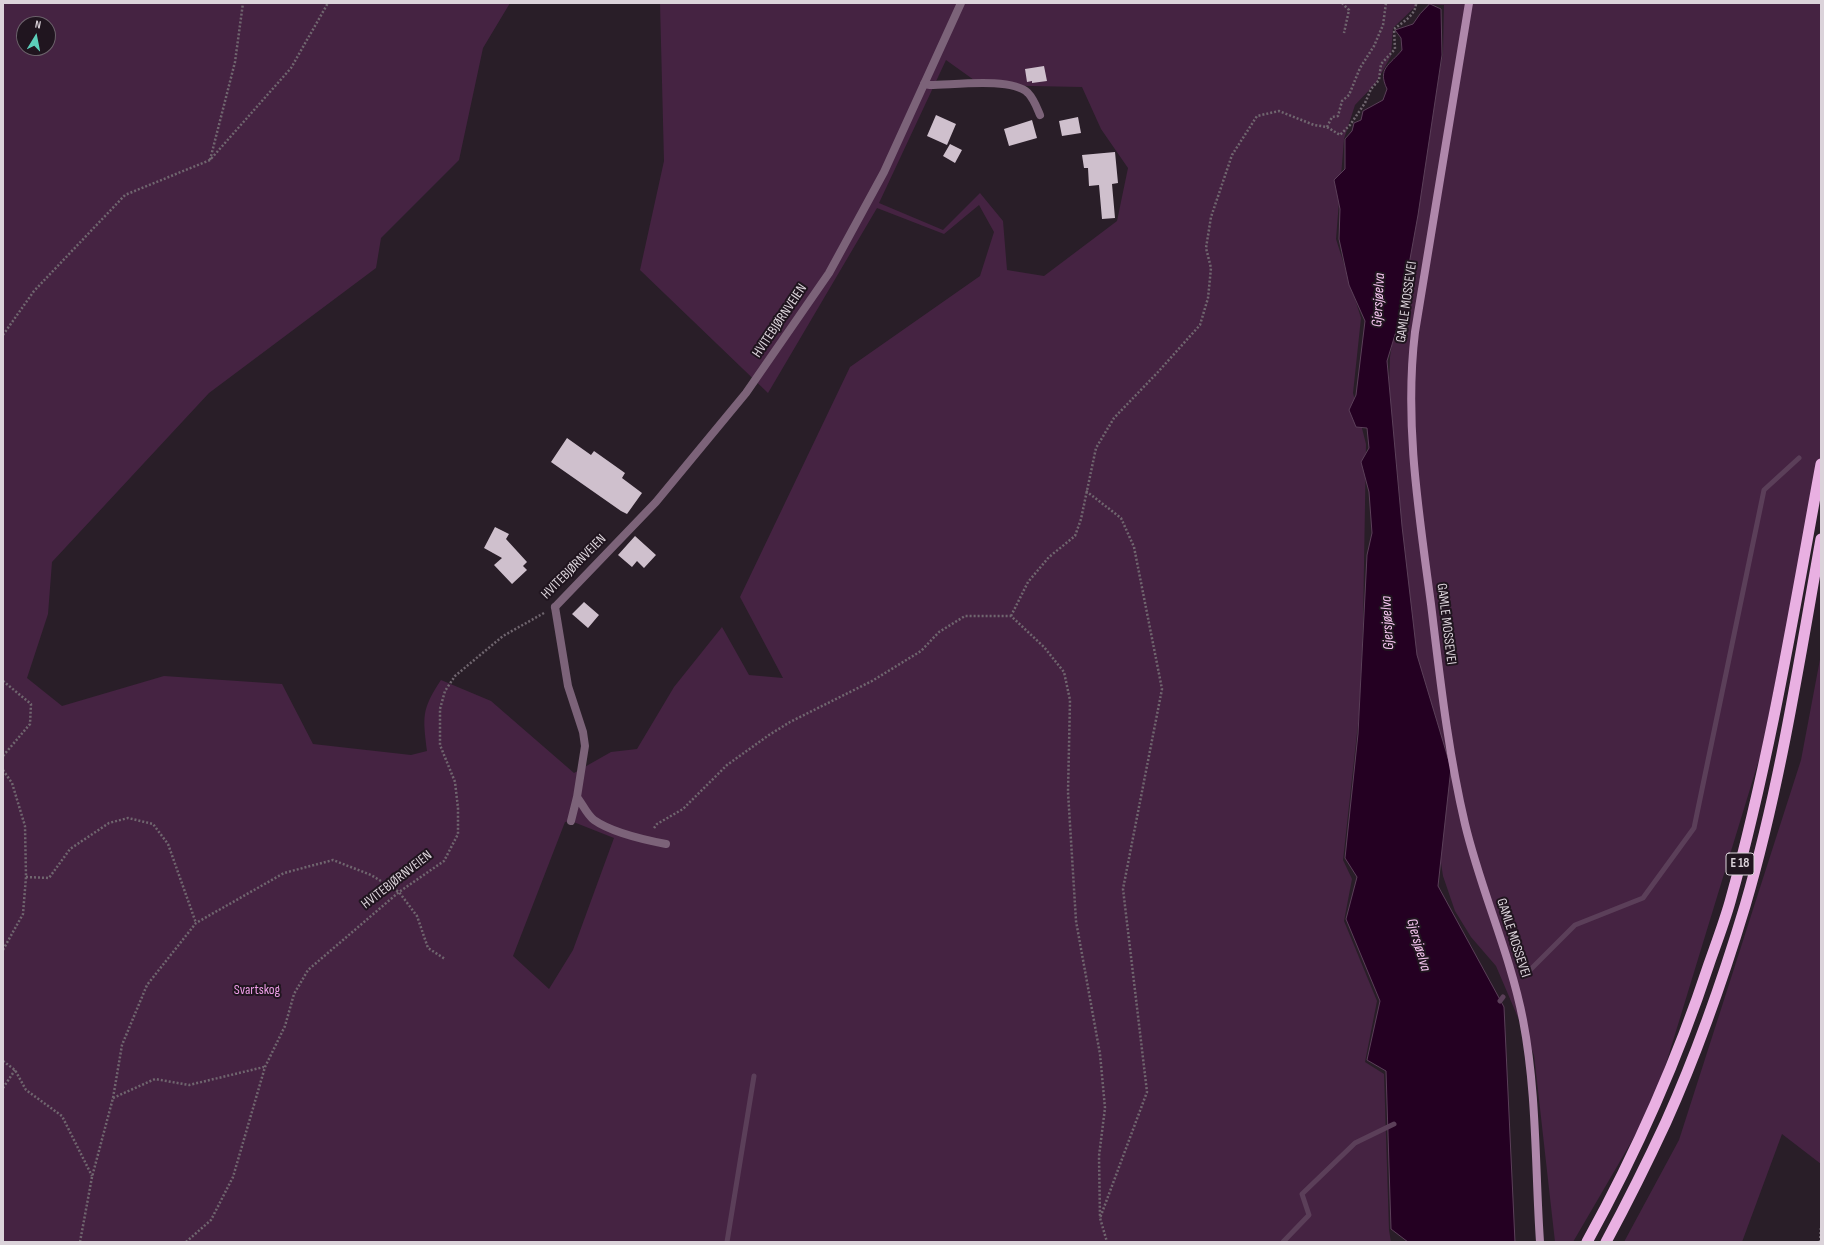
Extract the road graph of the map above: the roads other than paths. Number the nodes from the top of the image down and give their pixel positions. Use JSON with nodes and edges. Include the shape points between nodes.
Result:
{"nodes":[{"id":1,"x":961,"y":3,"type":"edge"},
{"id":2,"x":1469,"y":3,"type":"edge"},
{"id":3,"x":924,"y":84,"type":"junction"},
{"id":4,"x":1040,"y":115,"type":"dead end"},
{"id":5,"x":1821,"y":464,"type":"edge"},
{"id":6,"x":1821,"y":539,"type":"edge"},
{"id":7,"x":577,"y":797,"type":"junction"},
{"id":8,"x":571,"y":821,"type":"dead end"},
{"id":9,"x":666,"y":844,"type":"dead end"},
{"id":10,"x":1587,"y":1241,"type":"edge"},
{"id":11,"x":1540,"y":1242,"type":"edge"},
{"id":12,"x":1606,"y":1242,"type":"edge"}],
"edges":[{"from":1,"to":3,"type":"street","name":"HVITEBJØRNVEIEN"},
{"from":2,"to":11,"type":"main road","name":"GAMLE MOSSEVEI","via":[[1414,338],[1411,400],[1414,457],[1426,567],[1456,779],[1473,855],[1515,989],[1528,1047]]},
{"from":3,"to":4,"type":"street","via":[[1012,85],[1030,94]]},
{"from":3,"to":7,"type":"street","name":"HVITEBJØRNVEIEN","via":[[884,172],[829,273],[746,393],[656,502],[555,607],[568,686],[586,746]]},
{"from":5,"to":10,"type":"highway","number":"E 18","via":[[1774,716],[1752,819],[1730,904],[1673,1064],[1650,1118]]},
{"from":6,"to":12,"type":"highway","number":"E 18","via":[[1785,735],[1745,906],[1690,1064],[1666,1122]]},
{"from":7,"to":8,"type":"street"},
{"from":7,"to":9,"type":"street","via":[[593,819],[644,840]]}]}
